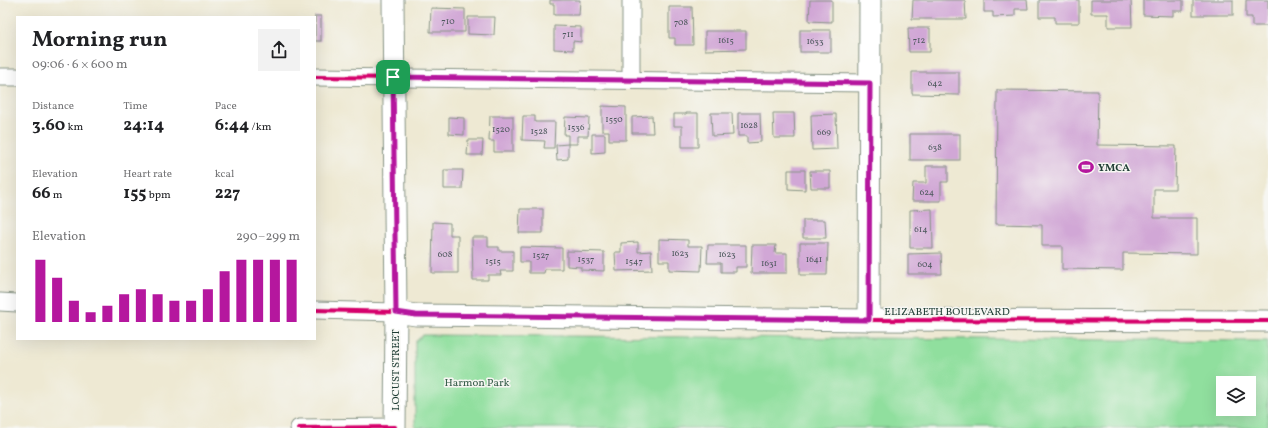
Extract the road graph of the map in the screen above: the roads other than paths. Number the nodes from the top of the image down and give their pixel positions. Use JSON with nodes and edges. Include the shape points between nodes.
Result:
{"nodes":[{"id":1,"x":393,"y":0,"type":"edge"},
{"id":2,"x":631,"y":0,"type":"edge"},
{"id":3,"x":870,"y":0,"type":"edge"},
{"id":4,"x":0,"y":77,"type":"edge"},
{"id":5,"x":16,"y":77,"type":"edge"},
{"id":6,"x":316,"y":77,"type":"edge"},
{"id":7,"x":393,"y":77,"type":"junction"},
{"id":8,"x":631,"y":79,"type":"junction"},
{"id":9,"x":870,"y":83,"type":"junction"},
{"id":10,"x":0,"y":302,"type":"edge"},
{"id":11,"x":16,"y":303,"type":"edge"},
{"id":12,"x":316,"y":310,"type":"edge"},
{"id":13,"x":396,"y":312,"type":"junction"},
{"id":14,"x":869,"y":320,"type":"junction"},
{"id":15,"x":1268,"y":321,"type":"edge"},
{"id":16,"x":299,"y":428,"type":"edge"},
{"id":17,"x":395,"y":428,"type":"edge"}],
"edges":[{"from":1,"to":7,"type":"street","name":"LOCUST STREET"},
{"from":2,"to":8,"type":"street"},
{"from":3,"to":9,"type":"street"},
{"from":4,"to":5,"type":"street"},
{"from":6,"to":7,"type":"street"},
{"from":7,"to":8,"type":"street"},
{"from":7,"to":13,"type":"street","name":"LOCUST STREET"},
{"from":8,"to":9,"type":"street"},
{"from":9,"to":14,"type":"street"},
{"from":10,"to":11,"type":"street"},
{"from":12,"to":13,"type":"street","name":"ELIZABETH BOULEVARD"},
{"from":13,"to":14,"type":"street","name":"ELIZABETH BOULEVARD","via":[[416,315]]},
{"from":13,"to":17,"type":"street","name":"LOCUST STREET"},
{"from":14,"to":15,"type":"street","name":"ELIZABETH BOULEVARD"},
{"from":16,"to":17,"type":"street"}]}
